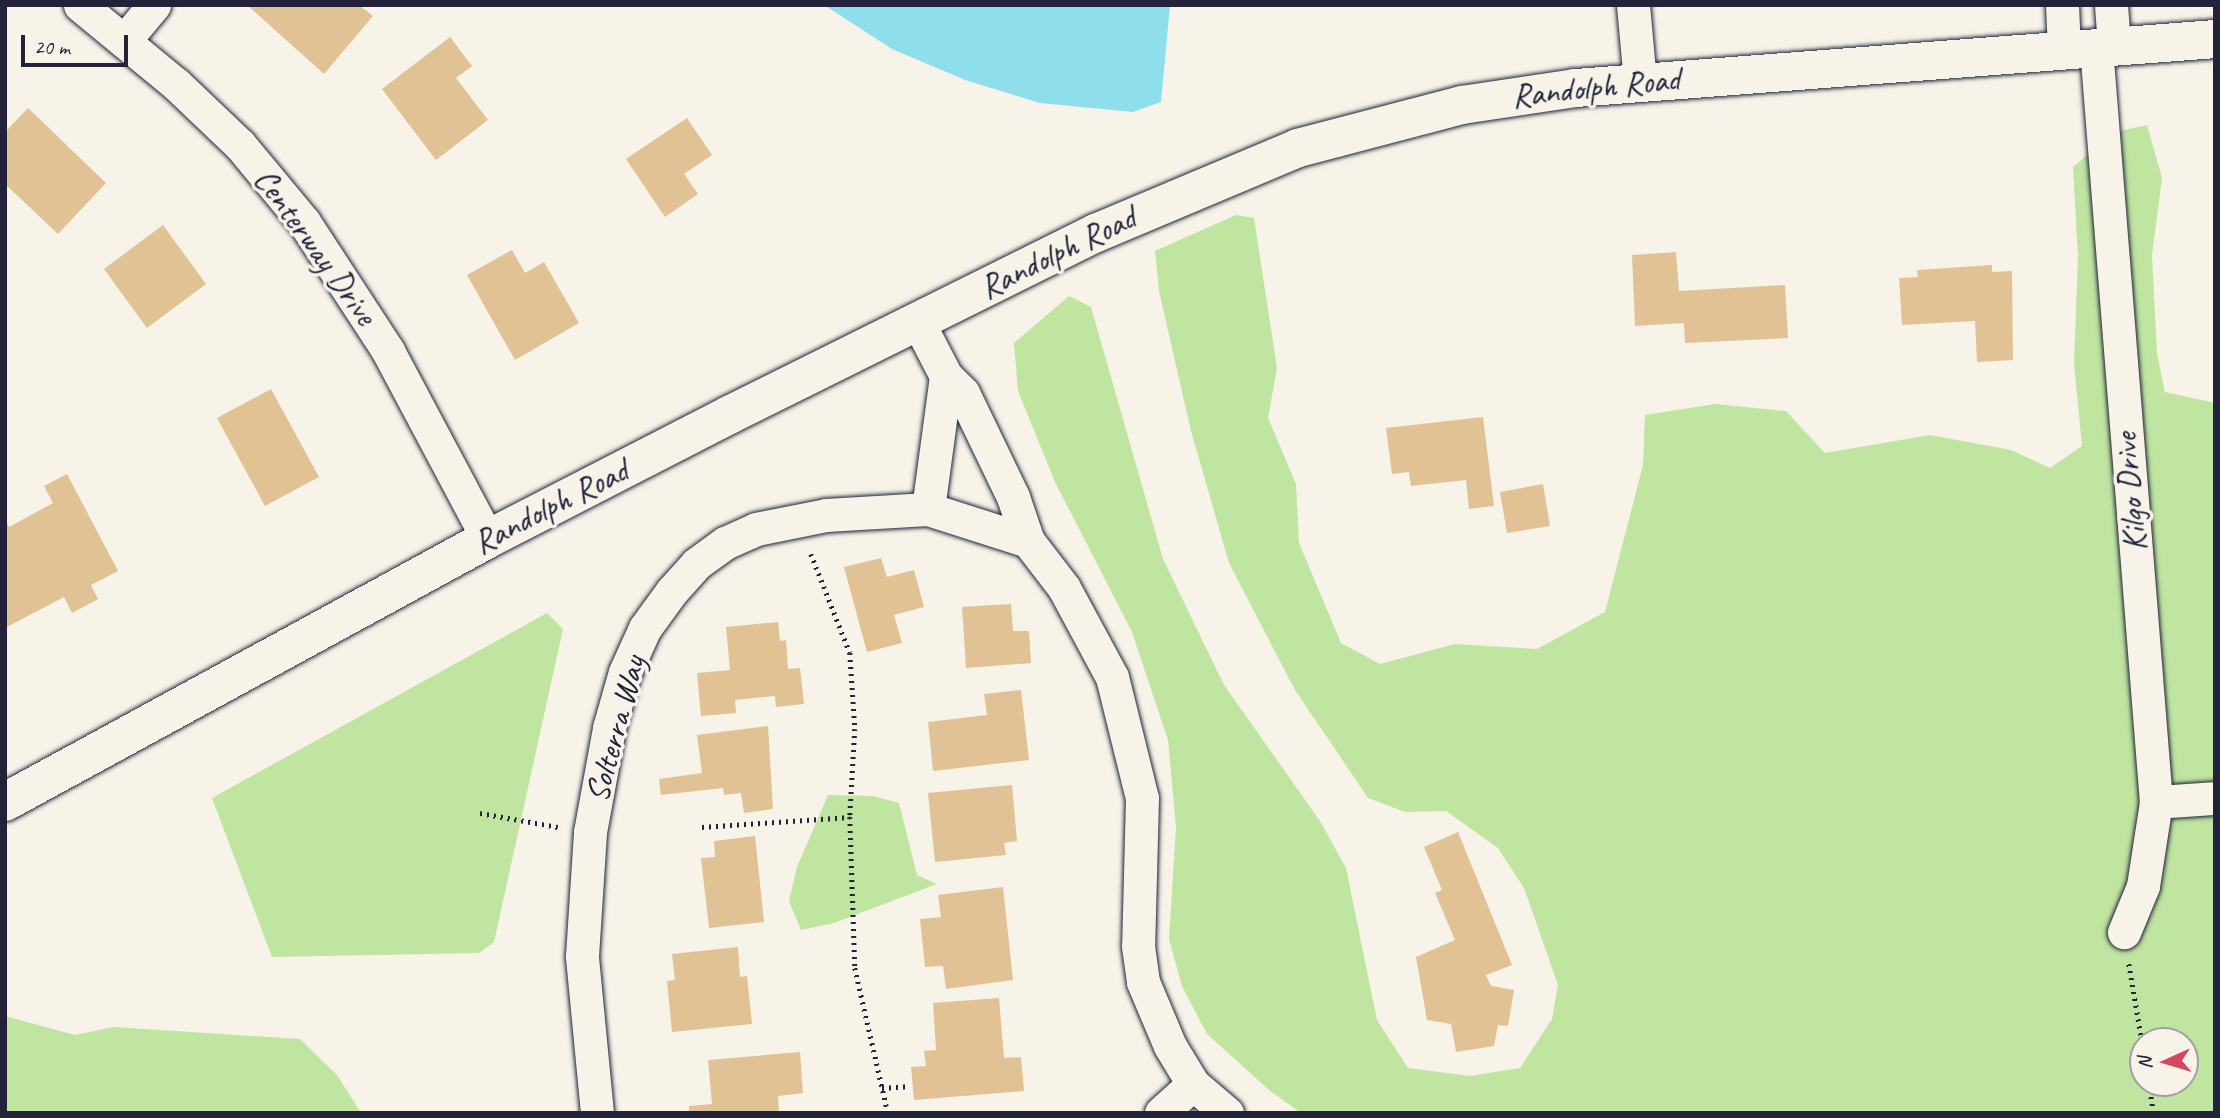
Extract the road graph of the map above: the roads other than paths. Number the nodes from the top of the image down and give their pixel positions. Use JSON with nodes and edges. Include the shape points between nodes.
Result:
{"nodes":[{"id":1,"x":80,"y":5,"type":"edge"},
{"id":2,"x":154,"y":5,"type":"edge"},
{"id":3,"x":1633,"y":5,"type":"edge"},
{"id":4,"x":2062,"y":5,"type":"edge"},
{"id":5,"x":2111,"y":5,"type":"edge"},
{"id":6,"x":2215,"y":39,"type":"edge"},
{"id":7,"x":124,"y":41,"type":"junction"},
{"id":8,"x":2091,"y":47,"type":"junction"},
{"id":9,"x":1640,"y":82,"type":"junction"},
{"id":10,"x":918,"y":322,"type":"junction"},
{"id":11,"x":946,"y":376,"type":"junction"},
{"id":12,"x":928,"y":509,"type":"junction"},
{"id":13,"x":488,"y":539,"type":"junction"},
{"id":14,"x":1028,"y":541,"type":"junction"},
{"id":15,"x":2215,"y":798,"type":"edge"},
{"id":16,"x":5,"y":802,"type":"edge"},
{"id":17,"x":2156,"y":802,"type":"junction"},
{"id":18,"x":2124,"y":932,"type":"road end"},
{"id":19,"x":1193,"y":1084,"type":"junction"},
{"id":20,"x":597,"y":1113,"type":"edge"},
{"id":21,"x":1161,"y":1113,"type":"edge"},
{"id":22,"x":1227,"y":1113,"type":"edge"}],
"edges":[{"from":1,"to":7,"type":"street","name":"Centerway Drive"},
{"from":2,"to":7,"type":"street"},
{"from":3,"to":9,"type":"street"},
{"from":4,"to":8,"type":"street"},
{"from":5,"to":8,"type":"street"},
{"from":6,"to":8,"type":"street","name":"Randolph Road"},
{"from":7,"to":13,"type":"street","name":"Centerway Drive","via":[[240,145],[304,222],[388,351]]},
{"from":8,"to":9,"type":"street","name":"Randolph Road"},
{"from":8,"to":17,"type":"street","name":"Kilgo Drive"},
{"from":9,"to":10,"type":"street","name":"Randolph Road","via":[[1462,104],[1298,148],[1119,222]]},
{"from":10,"to":11,"type":"street"},
{"from":10,"to":13,"type":"street","name":"Randolph Road"},
{"from":11,"to":12,"type":"street"},
{"from":11,"to":14,"type":"street","via":[[963,393],[1013,497]]},
{"from":12,"to":14,"type":"street","name":"Solterra Way"},
{"from":12,"to":20,"type":"street","name":"Solterra Way","via":[[802,519],[756,529],[725,543],[696,564],[645,628],[625,672],[609,727],[590,832],[582,956]]},
{"from":13,"to":16,"type":"street","name":"Randolph Road"},
{"from":14,"to":19,"type":"street","via":[[1088,626],[1120,698],[1142,798],[1138,946],[1143,982],[1170,1046]]},
{"from":15,"to":17,"type":"street"},
{"from":17,"to":18,"type":"street","name":"Kilgo Drive","via":[[2143,886]]},
{"from":19,"to":21,"type":"street"},
{"from":19,"to":22,"type":"street"}]}
